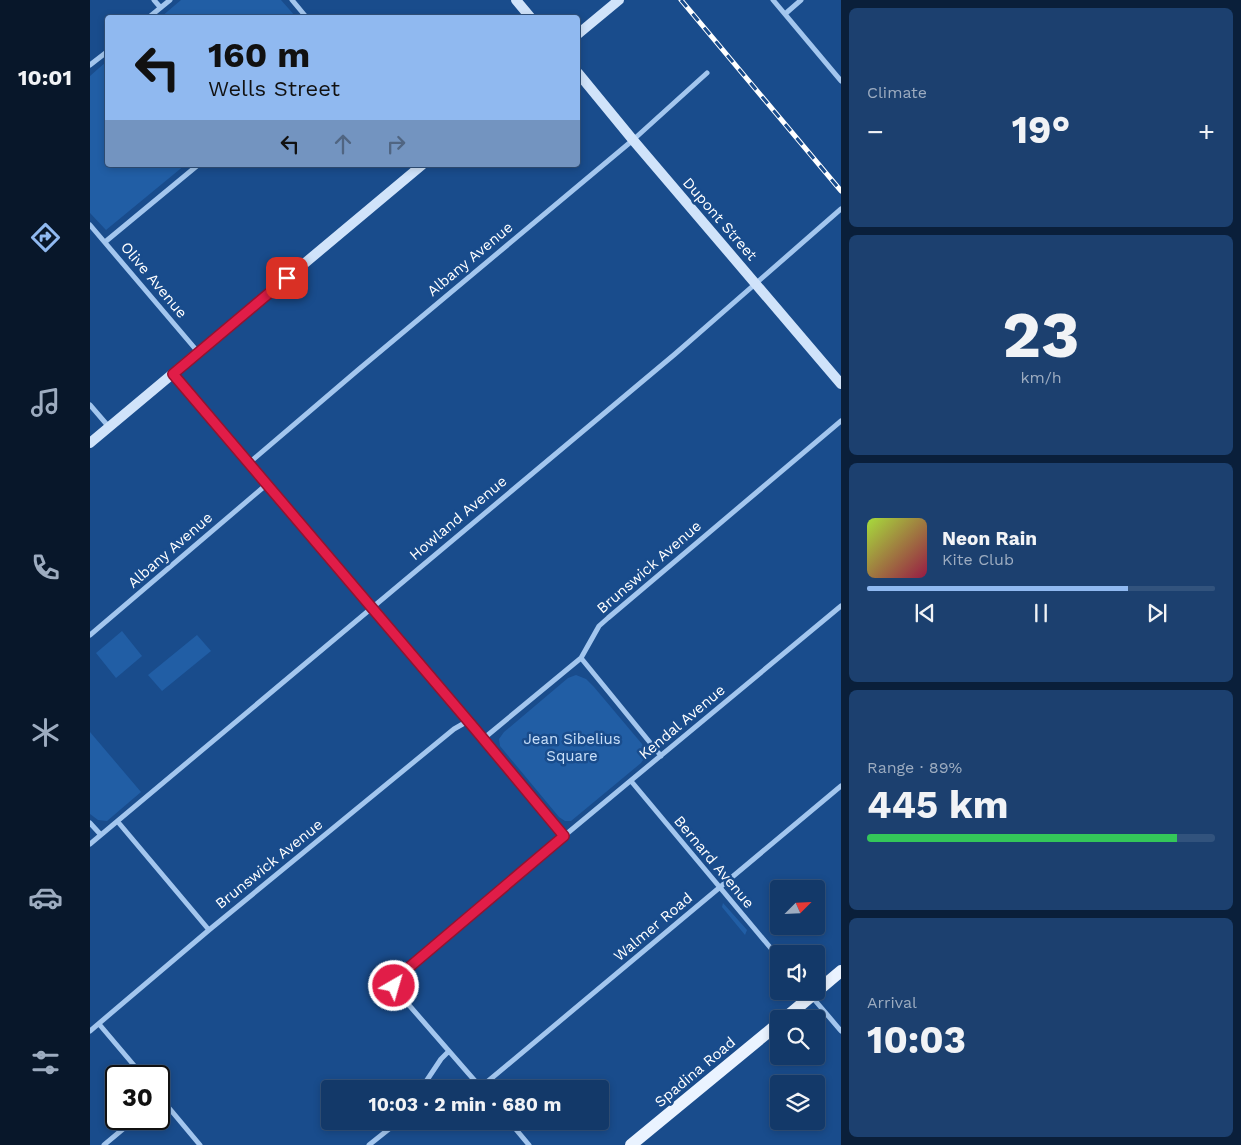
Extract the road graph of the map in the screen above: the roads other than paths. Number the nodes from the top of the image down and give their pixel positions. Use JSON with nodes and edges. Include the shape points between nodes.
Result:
{"nodes":[{"id":1,"x":154,"y":0,"type":"edge"},
{"id":2,"x":170,"y":0,"type":"edge"},
{"id":3,"x":292,"y":0,"type":"edge"},
{"id":4,"x":516,"y":0,"type":"edge"},
{"id":5,"x":618,"y":0,"type":"edge"},
{"id":6,"x":773,"y":0,"type":"edge"},
{"id":7,"x":801,"y":0,"type":"edge"},
{"id":8,"x":160,"y":7,"type":"junction"},
{"id":9,"x":784,"y":14,"type":"junction"},
{"id":10,"x":151,"y":15,"type":"edge"},
{"id":11,"x":304,"y":15,"type":"edge"},
{"id":12,"x":528,"y":15,"type":"edge"},
{"id":13,"x":580,"y":32,"type":"edge"},
{"id":14,"x":105,"y":53,"type":"edge"},
{"id":15,"x":90,"y":65,"type":"edge"},
{"id":16,"x":707,"y":73,"type":"dead end"},
{"id":17,"x":580,"y":75,"type":"edge"},
{"id":18,"x":841,"y":80,"type":"edge"},
{"id":19,"x":633,"y":140,"type":"junction"},
{"id":20,"x":196,"y":167,"type":"edge"},
{"id":21,"x":420,"y":167,"type":"edge"},
{"id":22,"x":841,"y":209,"type":"edge"},
{"id":23,"x":90,"y":225,"type":"edge"},
{"id":24,"x":105,"y":242,"type":"junction"},
{"id":25,"x":756,"y":283,"type":"junction"},
{"id":26,"x":199,"y":352,"type":"junction"},
{"id":27,"x":173,"y":374,"type":"junction"},
{"id":28,"x":841,"y":384,"type":"edge"},
{"id":29,"x":90,"y":405,"type":"edge"},
{"id":30,"x":841,"y":420,"type":"edge"},
{"id":31,"x":109,"y":427,"type":"junction"},
{"id":32,"x":90,"y":443,"type":"edge"},
{"id":33,"x":248,"y":463,"type":"junction"},
{"id":34,"x":266,"y":485,"type":"junction"},
{"id":35,"x":841,"y":606,"type":"edge"},
{"id":36,"x":371,"y":608,"type":"junction"},
{"id":37,"x":90,"y":635,"type":"edge"},
{"id":38,"x":581,"y":658,"type":"junction"},
{"id":39,"x":468,"y":722,"type":"junction"},
{"id":40,"x":483,"y":739,"type":"junction"},
{"id":41,"x":661,"y":756,"type":"junction"},
{"id":42,"x":631,"y":781,"type":"junction"},
{"id":43,"x":841,"y":786,"type":"edge"},
{"id":44,"x":118,"y":822,"type":"junction"},
{"id":45,"x":90,"y":823,"type":"edge"},
{"id":46,"x":101,"y":835,"type":"junction"},
{"id":47,"x":564,"y":836,"type":"junction"},
{"id":48,"x":90,"y":844,"type":"edge"},
{"id":49,"x":719,"y":888,"type":"junction"},
{"id":50,"x":209,"y":930,"type":"junction"},
{"id":51,"x":770,"y":948,"type":"edge"},
{"id":52,"x":841,"y":971,"type":"edge"},
{"id":53,"x":825,"y":982,"type":"edge"},
{"id":54,"x":803,"y":1000,"type":"edge"},
{"id":55,"x":814,"y":1000,"type":"edge"},
{"id":56,"x":793,"y":1010,"type":"edge"},
{"id":57,"x":99,"y":1024,"type":"junction"},
{"id":58,"x":770,"y":1030,"type":"edge"},
{"id":59,"x":90,"y":1031,"type":"edge"},
{"id":60,"x":841,"y":1031,"type":"edge"},
{"id":61,"x":449,"y":1050,"type":"junction"},
{"id":62,"x":134,"y":1065,"type":"edge"},
{"id":63,"x":427,"y":1080,"type":"edge"},
{"id":64,"x":474,"y":1080,"type":"edge"},
{"id":65,"x":491,"y":1080,"type":"edge"},
{"id":66,"x":170,"y":1110,"type":"edge"},
{"id":67,"x":122,"y":1130,"type":"edge"},
{"id":68,"x":388,"y":1130,"type":"edge"},
{"id":69,"x":516,"y":1130,"type":"edge"},
{"id":70,"x":104,"y":1145,"type":"edge"},
{"id":71,"x":200,"y":1145,"type":"edge"},
{"id":72,"x":370,"y":1145,"type":"edge"},
{"id":73,"x":529,"y":1145,"type":"edge"},
{"id":74,"x":631,"y":1145,"type":"edge"}],
"edges":[{"from":1,"to":8,"type":"street"},
{"from":2,"to":8,"type":"street"},
{"from":3,"to":11,"type":"street"},
{"from":4,"to":12,"type":"main road"},
{"from":5,"to":13,"type":"main road"},
{"from":6,"to":9,"type":"street"},
{"from":7,"to":9,"type":"street"},
{"from":8,"to":10,"type":"street"},
{"from":9,"to":18,"type":"street"},
{"from":14,"to":15,"type":"street"},
{"from":16,"to":19,"type":"street","name":"Albany Avenue"},
{"from":17,"to":19,"type":"main road","name":"Dupont Street"},
{"from":19,"to":25,"type":"main road","name":"Dupont Street"},
{"from":19,"to":33,"type":"street","name":"Albany Avenue"},
{"from":20,"to":24,"type":"street"},
{"from":21,"to":26,"type":"main road"},
{"from":22,"to":25,"type":"street","name":"Howland Avenue"},
{"from":23,"to":24,"type":"street","name":"Olive Avenue"},
{"from":24,"to":26,"type":"street","name":"Olive Avenue"},
{"from":25,"to":28,"type":"main road","name":"Dupont Street"},
{"from":25,"to":36,"type":"street","name":"Howland Avenue"},
{"from":26,"to":27,"type":"main road"},
{"from":27,"to":31,"type":"main road"},
{"from":27,"to":33,"type":"street"},
{"from":29,"to":31,"type":"street"},
{"from":30,"to":38,"type":"street","name":"Brunswick Avenue","via":[[599,626]]},
{"from":31,"to":32,"type":"main road"},
{"from":33,"to":34,"type":"street"},
{"from":34,"to":36,"type":"street"},
{"from":34,"to":37,"type":"street","name":"Albany Avenue"},
{"from":35,"to":41,"type":"street","name":"Kendal Avenue"},
{"from":36,"to":39,"type":"street"},
{"from":36,"to":44,"type":"street","name":"Howland Avenue"},
{"from":38,"to":40,"type":"street","name":"Brunswick Avenue"},
{"from":38,"to":41,"type":"street"},
{"from":39,"to":40,"type":"street"},
{"from":39,"to":50,"type":"street","name":"Brunswick Avenue","via":[[454,729]]},
{"from":40,"to":47,"type":"street"},
{"from":41,"to":42,"type":"street","name":"Kendal Avenue"},
{"from":42,"to":47,"type":"street","name":"Kendal Avenue"},
{"from":42,"to":49,"type":"street","name":"Bernard Avenue"},
{"from":43,"to":49,"type":"street","name":"Walmer Road"},
{"from":44,"to":46,"type":"street","name":"Howland Avenue"},
{"from":44,"to":50,"type":"street"},
{"from":45,"to":46,"type":"street"},
{"from":46,"to":48,"type":"street","name":"Howland Avenue"},
{"from":47,"to":61,"type":"street","name":"Kendal Avenue","via":[[396,980],[395,989]]},
{"from":49,"to":51,"type":"street","name":"Bernard Avenue"},
{"from":49,"to":65,"type":"street","name":"Walmer Road"},
{"from":50,"to":57,"type":"street","name":"Brunswick Avenue"},
{"from":52,"to":53,"type":"main road"},
{"from":54,"to":56,"type":"main road"},
{"from":55,"to":60,"type":"street"},
{"from":57,"to":59,"type":"street","name":"Brunswick Avenue"},
{"from":57,"to":62,"type":"street"},
{"from":58,"to":74,"type":"main road","name":"Spadina Road"},
{"from":61,"to":63,"type":"street"},
{"from":61,"to":64,"type":"street","name":"Kendal Avenue"},
{"from":66,"to":71,"type":"street"},
{"from":67,"to":70,"type":"street"},
{"from":68,"to":72,"type":"street"},
{"from":69,"to":73,"type":"street"}]}
